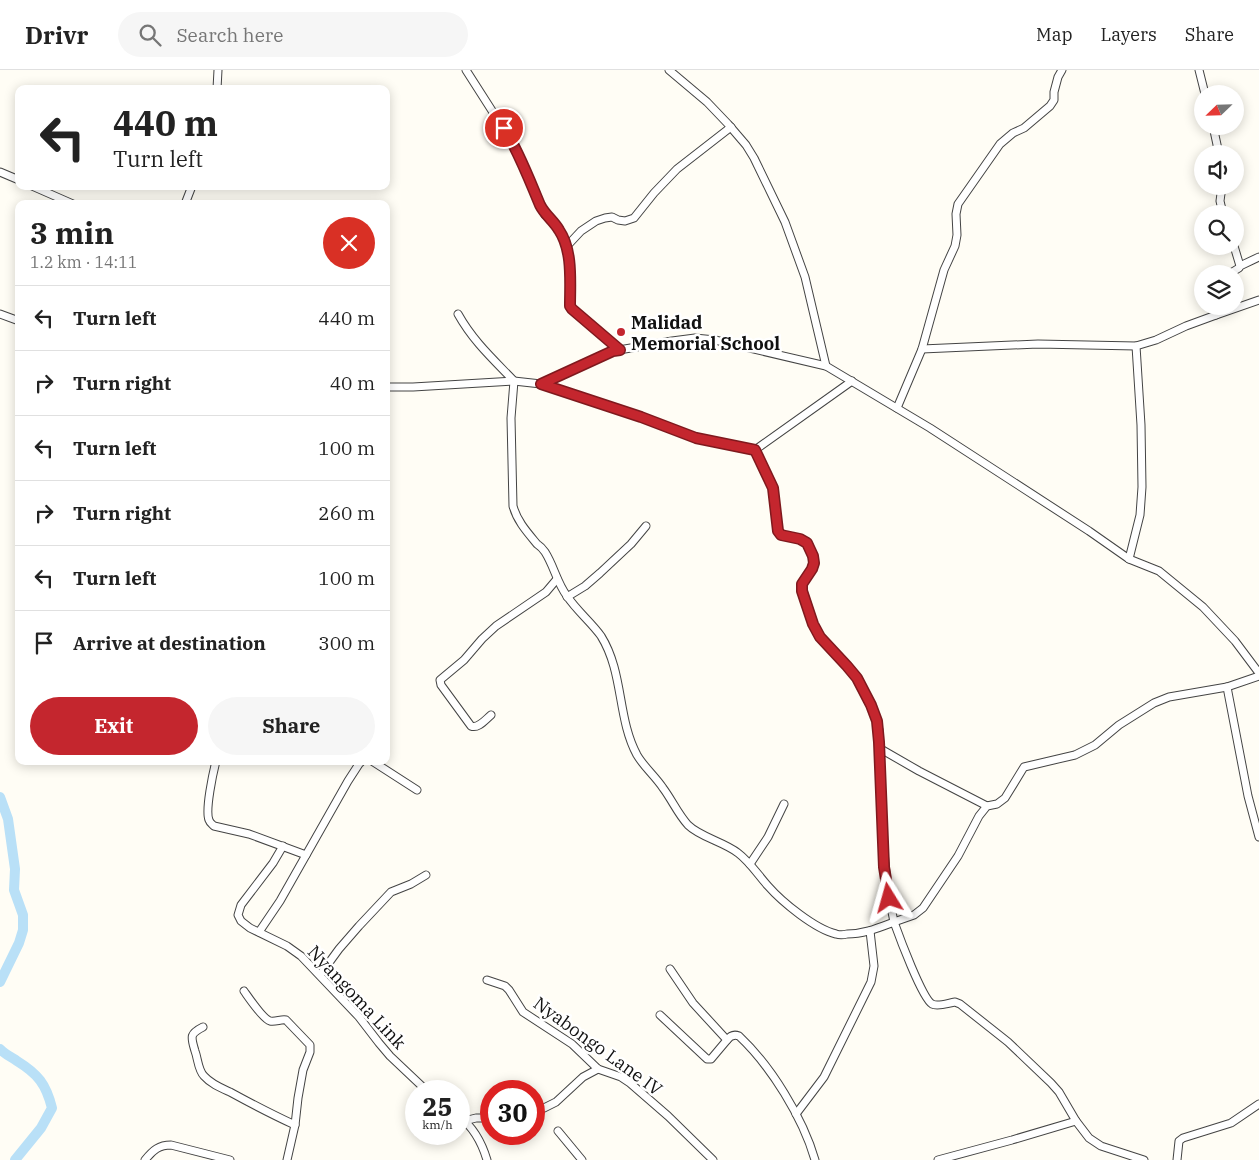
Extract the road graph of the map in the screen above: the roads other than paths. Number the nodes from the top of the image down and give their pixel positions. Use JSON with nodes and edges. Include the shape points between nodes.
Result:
{"nodes":[{"id":1,"x":218,"y":70,"type":"edge"},
{"id":2,"x":466,"y":70,"type":"edge"},
{"id":3,"x":669,"y":70,"type":"edge"},
{"id":4,"x":1062,"y":70,"type":"edge"},
{"id":5,"x":1200,"y":70,"type":"edge"},
{"id":6,"x":217,"y":85,"type":"edge"},
{"id":7,"x":1203,"y":85,"type":"edge"},
{"id":8,"x":731,"y":127,"type":"junction"},
{"id":9,"x":0,"y":172,"type":"edge"},
{"id":10,"x":15,"y":178,"type":"edge"},
{"id":11,"x":41,"y":190,"type":"edge"},
{"id":12,"x":64,"y":200,"type":"edge"},
{"id":13,"x":566,"y":247,"type":"junction"},
{"id":14,"x":1259,"y":257,"type":"edge"},
{"id":15,"x":1242,"y":265,"type":"edge"},
{"id":16,"x":1259,"y":300,"type":"edge"},
{"id":17,"x":1244,"y":305,"type":"edge"},
{"id":18,"x":0,"y":314,"type":"edge"},
{"id":19,"x":458,"y":314,"type":"dead end"},
{"id":20,"x":1214,"y":315,"type":"edge"},
{"id":21,"x":15,"y":320,"type":"edge"},
{"id":22,"x":1136,"y":346,"type":"junction"},
{"id":23,"x":922,"y":349,"type":"junction"},
{"id":24,"x":620,"y":350,"type":"junction"},
{"id":25,"x":826,"y":366,"type":"junction"},
{"id":26,"x":514,"y":380,"type":"junction"},
{"id":27,"x":852,"y":381,"type":"junction"},
{"id":28,"x":541,"y":384,"type":"junction"},
{"id":29,"x":390,"y":388,"type":"edge"},
{"id":30,"x":897,"y":408,"type":"junction"},
{"id":31,"x":755,"y":450,"type":"junction"},
{"id":32,"x":646,"y":526,"type":"dead end"},
{"id":33,"x":1129,"y":559,"type":"junction"},
{"id":34,"x":557,"y":578,"type":"junction"},
{"id":35,"x":567,"y":597,"type":"junction"},
{"id":36,"x":1259,"y":674,"type":"edge"},
{"id":37,"x":1227,"y":687,"type":"junction"},
{"id":38,"x":491,"y":715,"type":"dead end"},
{"id":39,"x":879,"y":748,"type":"junction"},
{"id":40,"x":215,"y":765,"type":"edge"},
{"id":41,"x":358,"y":765,"type":"edge"},
{"id":42,"x":378,"y":765,"type":"edge"},
{"id":43,"x":418,"y":790,"type":"dead end"},
{"id":44,"x":784,"y":804,"type":"dead end"},
{"id":45,"x":987,"y":806,"type":"junction"},
{"id":46,"x":1259,"y":837,"type":"edge"},
{"id":47,"x":283,"y":846,"type":"junction"},
{"id":48,"x":306,"y":855,"type":"junction"},
{"id":49,"x":750,"y":864,"type":"junction"},
{"id":50,"x":426,"y":875,"type":"dead end"},
{"id":51,"x":894,"y":922,"type":"junction"},
{"id":52,"x":870,"y":931,"type":"junction"},
{"id":53,"x":259,"y":932,"type":"junction"},
{"id":54,"x":670,"y":970,"type":"dead end"},
{"id":55,"x":320,"y":975,"type":"junction"},
{"id":56,"x":487,"y":980,"type":"dead end"},
{"id":57,"x":244,"y":991,"type":"dead end"},
{"id":58,"x":660,"y":1015,"type":"dead end"},
{"id":59,"x":203,"y":1027,"type":"dead end"},
{"id":60,"x":727,"y":1040,"type":"junction"},
{"id":61,"x":598,"y":1069,"type":"junction"},
{"id":62,"x":416,"y":1080,"type":"edge"},
{"id":63,"x":1259,"y":1104,"type":"edge"},
{"id":64,"x":545,"y":1107,"type":"edge"},
{"id":65,"x":796,"y":1114,"type":"junction"},
{"id":66,"x":1076,"y":1121,"type":"junction"},
{"id":67,"x":296,"y":1125,"type":"junction"},
{"id":68,"x":470,"y":1129,"type":"edge"},
{"id":69,"x":558,"y":1131,"type":"dead end"},
{"id":70,"x":145,"y":1160,"type":"edge"},
{"id":71,"x":230,"y":1160,"type":"edge"},
{"id":72,"x":287,"y":1160,"type":"edge"},
{"id":73,"x":487,"y":1160,"type":"edge"},
{"id":74,"x":582,"y":1160,"type":"edge"},
{"id":75,"x":713,"y":1160,"type":"edge"},
{"id":76,"x":815,"y":1160,"type":"edge"},
{"id":77,"x":938,"y":1160,"type":"edge"},
{"id":78,"x":1144,"y":1160,"type":"edge"},
{"id":79,"x":1177,"y":1160,"type":"edge"}],
"edges":[{"from":1,"to":6,"type":"street"},
{"from":2,"to":13,"type":"street","via":[[512,142],[545,215],[560,231]]},
{"from":3,"to":8,"type":"street"},
{"from":4,"to":23,"type":"street","via":[[1050,106],[1000,144],[958,204],[955,246],[944,270]]},
{"from":5,"to":7,"type":"street"},
{"from":8,"to":13,"type":"street","via":[[677,169],[634,218],[625,221],[612,217],[596,221]]},
{"from":8,"to":25,"type":"street","via":[[754,158],[785,222],[805,277]]},
{"from":9,"to":10,"type":"street"},
{"from":11,"to":12,"type":"street"},
{"from":13,"to":24,"type":"street","via":[[570,264],[570,306]]},
{"from":14,"to":15,"type":"street"},
{"from":16,"to":17,"type":"street"},
{"from":18,"to":21,"type":"street"},
{"from":19,"to":26,"type":"street","via":[[485,352]]},
{"from":20,"to":22,"type":"street"},
{"from":22,"to":23,"type":"street","via":[[1038,344]]},
{"from":22,"to":33,"type":"street","via":[[1142,487],[1140,515]]},
{"from":23,"to":30,"type":"street"},
{"from":24,"to":25,"type":"street","via":[[672,340],[706,338]]},
{"from":24,"to":28,"type":"street"},
{"from":25,"to":27,"type":"street"},
{"from":26,"to":28,"type":"street"},
{"from":26,"to":29,"type":"street"},
{"from":26,"to":34,"type":"street","via":[[511,418],[513,506],[516,516],[544,551]]},
{"from":27,"to":30,"type":"street"},
{"from":27,"to":31,"type":"street"},
{"from":28,"to":31,"type":"street","via":[[696,438]]},
{"from":30,"to":33,"type":"street"},
{"from":31,"to":39,"type":"street","via":[[773,488],[778,531],[781,535],[807,543],[813,556],[812,569],[802,584],[813,624],[820,637],[857,678],[877,721]]},
{"from":32,"to":35,"type":"street","via":[[595,578]]},
{"from":33,"to":36,"type":"street","via":[[1159,571],[1203,607]]},
{"from":34,"to":35,"type":"street"},
{"from":34,"to":38,"type":"street","via":[[546,592],[496,626],[440,680],[471,726],[477,726]]},
{"from":35,"to":49,"type":"street","via":[[600,635],[610,652],[630,740],[638,756],[689,826],[730,847]]},
{"from":36,"to":37,"type":"street"},
{"from":37,"to":45,"type":"street","via":[[1169,697],[1154,703],[1095,745],[1075,755],[1024,767],[1005,798]]},
{"from":37,"to":46,"type":"street"},
{"from":39,"to":45,"type":"street"},
{"from":39,"to":51,"type":"street","via":[[884,867]]},
{"from":40,"to":47,"type":"street","via":[[208,808],[211,823]]},
{"from":41,"to":48,"type":"street"},
{"from":42,"to":43,"type":"street"},
{"from":44,"to":49,"type":"street"},
{"from":45,"to":51,"type":"street","via":[[924,908]]},
{"from":47,"to":48,"type":"street"},
{"from":47,"to":53,"type":"street","name":"Nyangoma Link","via":[[238,912],[241,921]]},
{"from":48,"to":53,"type":"street"},
{"from":49,"to":52,"type":"street","via":[[781,900],[819,927],[836,935]]},
{"from":50,"to":55,"type":"street","via":[[391,892],[358,926]]},
{"from":51,"to":52,"type":"street"},
{"from":51,"to":66,"type":"street","via":[[927,999],[938,1005],[955,1002],[1008,1042],[1059,1092]]},
{"from":52,"to":65,"type":"street","via":[[874,966],[871,982],[824,1077]]},
{"from":53,"to":55,"type":"street","name":"Nyangoma Link","via":[[302,956]]},
{"from":54,"to":60,"type":"street"},
{"from":55,"to":62,"type":"street","name":"Nyangoma Link"},
{"from":56,"to":61,"type":"street","name":"Nyabongo Lane IV","via":[[505,986],[523,1012],[572,1044]]},
{"from":57,"to":67,"type":"street","via":[[268,1020],[286,1020],[310,1045],[298,1098]]},
{"from":58,"to":60,"type":"street","via":[[707,1059],[711,1059]]},
{"from":59,"to":67,"type":"street","via":[[192,1034],[192,1040],[203,1075]]},
{"from":60,"to":65,"type":"street","via":[[736,1035],[747,1044]]},
{"from":61,"to":64,"type":"street"},
{"from":61,"to":75,"type":"street","name":"Nyabongo Lane IV","via":[[630,1083]]},
{"from":63,"to":79,"type":"street","via":[[1231,1123],[1179,1141]]},
{"from":65,"to":76,"type":"street"},
{"from":66,"to":77,"type":"street"},
{"from":66,"to":78,"type":"street","via":[[1089,1138],[1101,1146]]},
{"from":67,"to":72,"type":"street"},
{"from":68,"to":73,"type":"street","via":[[480,1141]]},
{"from":69,"to":74,"type":"street"},
{"from":70,"to":71,"type":"street","via":[[151,1152],[164,1145]]}]}
